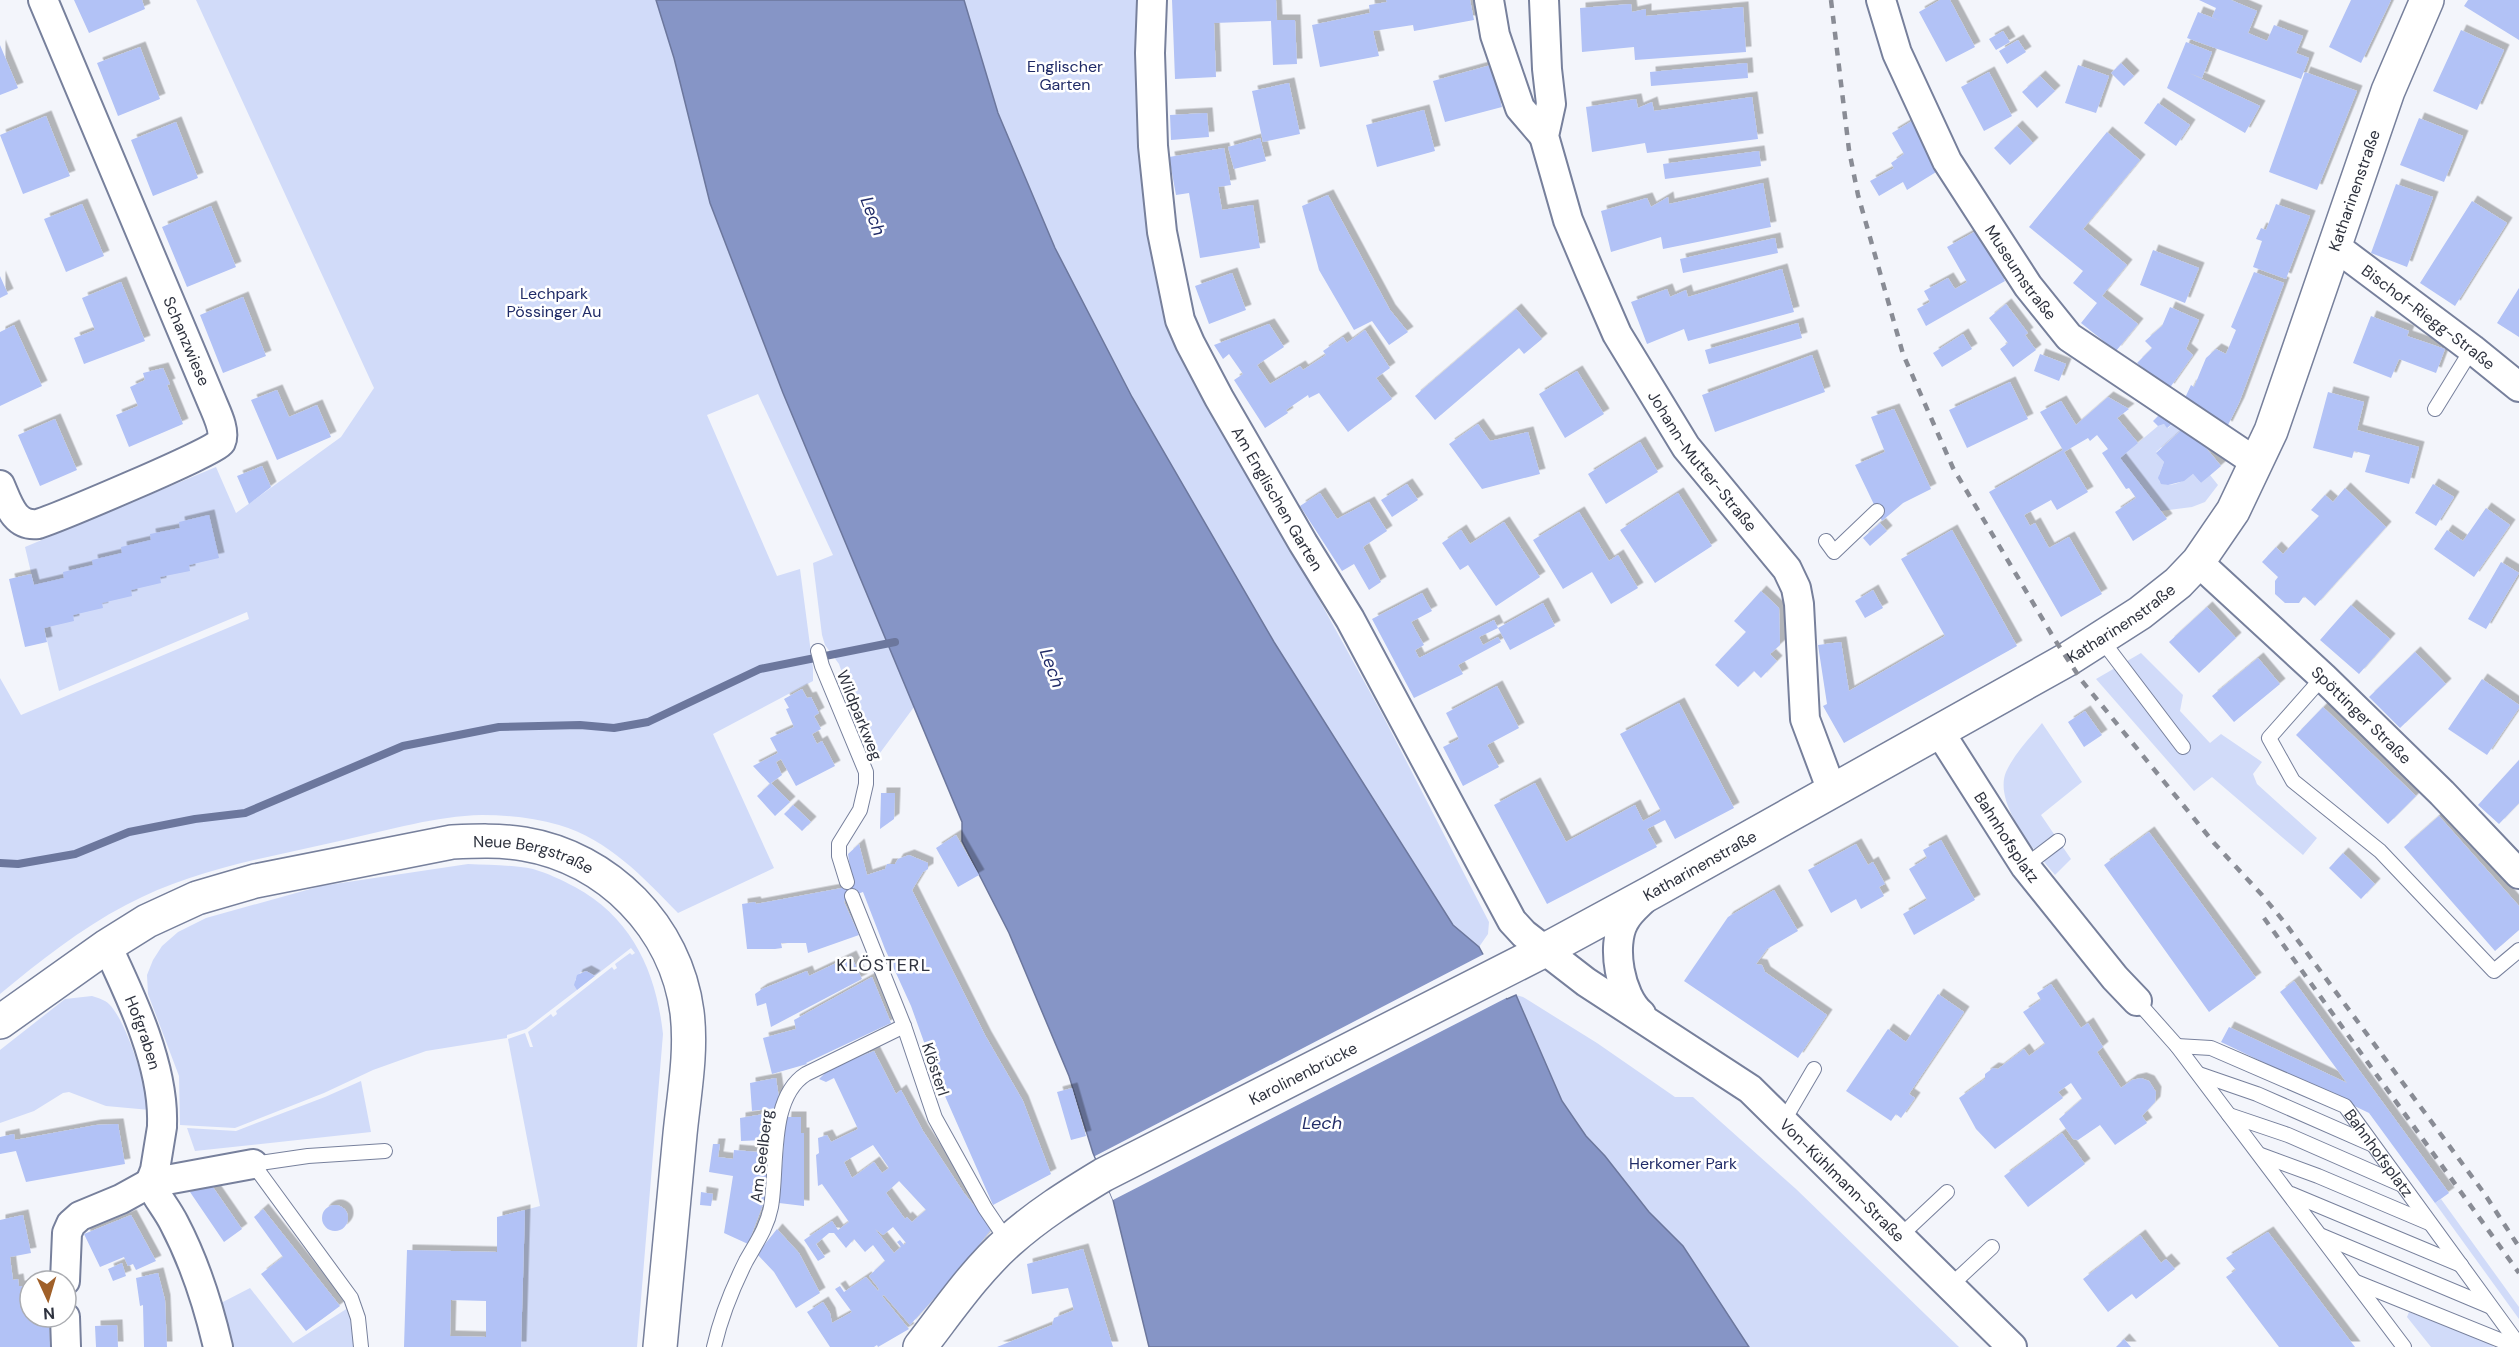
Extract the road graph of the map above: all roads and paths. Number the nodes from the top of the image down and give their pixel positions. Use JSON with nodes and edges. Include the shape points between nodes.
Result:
{"nodes":[{"id":1,"x":43,"y":0,"type":"edge"},
{"id":2,"x":1152,"y":0,"type":"edge"},
{"id":3,"x":1489,"y":0,"type":"edge"},
{"id":4,"x":1544,"y":0,"type":"edge"},
{"id":5,"x":1881,"y":0,"type":"edge"},
{"id":6,"x":2427,"y":0,"type":"edge"},
{"id":7,"x":1544,"y":136,"type":"junction"},
{"id":8,"x":2336,"y":247,"type":"junction"},
{"id":9,"x":2472,"y":349,"type":"junction"},
{"id":10,"x":2519,"y":387,"type":"edge"},
{"id":11,"x":2435,"y":409,"type":"dead end"},
{"id":12,"x":2257,"y":463,"type":"junction"},
{"id":13,"x":0,"y":485,"type":"edge"},
{"id":14,"x":1877,"y":511,"type":"dead end"},
{"id":15,"x":1826,"y":541,"type":"dead end"},
{"id":16,"x":2198,"y":562,"type":"junction"},
{"id":17,"x":2101,"y":639,"type":"junction"},
{"id":18,"x":820,"y":658,"type":"dead end"},
{"id":19,"x":2323,"y":677,"type":"junction"},
{"id":20,"x":1939,"y":731,"type":"junction"},
{"id":21,"x":2183,"y":747,"type":"dead end"},
{"id":22,"x":1832,"y":791,"type":"junction"},
{"id":23,"x":2058,"y":841,"type":"dead end"},
{"id":24,"x":2025,"y":866,"type":"junction"},
{"id":25,"x":2519,"y":874,"type":"edge"},
{"id":26,"x":847,"y":882,"type":"dead end"},
{"id":27,"x":1652,"y":892,"type":"junction"},
{"id":28,"x":852,"y":896,"type":"dead end"},
{"id":29,"x":106,"y":946,"type":"junction"},
{"id":30,"x":1545,"y":950,"type":"junction"},
{"id":31,"x":2519,"y":950,"type":"edge"},
{"id":32,"x":1504,"y":971,"type":"joint"},
{"id":33,"x":2137,"y":1001,"type":"joint"},
{"id":34,"x":0,"y":1022,"type":"edge"},
{"id":35,"x":904,"y":1026,"type":"junction"},
{"id":36,"x":1661,"y":1031,"type":"junction"},
{"id":37,"x":2177,"y":1046,"type":"junction"},
{"id":38,"x":1815,"y":1069,"type":"dead end"},
{"id":39,"x":2199,"y":1074,"type":"junction"},
{"id":40,"x":2229,"y":1115,"type":"junction"},
{"id":41,"x":1783,"y":1122,"type":"junction"},
{"id":42,"x":2373,"y":1145,"type":"junction"},
{"id":43,"x":386,"y":1151,"type":"dead end"},
{"id":44,"x":2260,"y":1155,"type":"junction"},
{"id":45,"x":253,"y":1164,"type":"junction"},
{"id":46,"x":150,"y":1183,"type":"junction"},
{"id":47,"x":2402,"y":1185,"type":"junction"},
{"id":48,"x":1947,"y":1192,"type":"dead end"},
{"id":49,"x":2289,"y":1193,"type":"junction"},
{"id":50,"x":2431,"y":1224,"type":"junction"},
{"id":51,"x":2320,"y":1235,"type":"junction"},
{"id":52,"x":1899,"y":1237,"type":"junction"},
{"id":53,"x":1008,"y":1242,"type":"junction"},
{"id":54,"x":1992,"y":1247,"type":"dead end"},
{"id":55,"x":2461,"y":1265,"type":"junction"},
{"id":56,"x":65,"y":1269,"type":"edge"},
{"id":57,"x":2356,"y":1282,"type":"junction"},
{"id":58,"x":1950,"y":1286,"type":"junction"},
{"id":59,"x":2491,"y":1307,"type":"junction"},
{"id":60,"x":65,"y":1329,"type":"edge"},
{"id":61,"x":2518,"y":1346,"type":"edge"},
{"id":62,"x":66,"y":1347,"type":"edge"},
{"id":63,"x":218,"y":1347,"type":"edge"},
{"id":64,"x":361,"y":1347,"type":"edge"},
{"id":65,"x":660,"y":1347,"type":"edge"},
{"id":66,"x":714,"y":1347,"type":"edge"},
{"id":67,"x":920,"y":1347,"type":"edge"},
{"id":68,"x":2012,"y":1347,"type":"edge"},
{"id":69,"x":2404,"y":1347,"type":"edge"}],
"edges":[{"from":1,"to":13,"type":"street","name":"Schanzwiese","via":[[212,402],[222,436],[215,447],[190,460],[38,524],[23,524],[18,519]]},
{"from":2,"to":30,"type":"street","name":"Am Englischen Garten","via":[[1153,146],[1159,202],[1174,296],[1190,343],[1350,619],[1512,921]]},
{"from":3,"to":7,"type":"street","name":"Johann-Mutter-Straße","via":[[1495,35],[1520,108]]},
{"from":4,"to":7,"type":"street","name":"Johann-Mutter-Straße","via":[[1551,104]]},
{"from":5,"to":12,"type":"street","name":"Museumstraße","via":[[1897,53],[1947,161],[2028,286],[2068,337]]},
{"from":6,"to":8,"type":"main road","name":"Katharinenstraße","via":[[2388,91]]},
{"from":7,"to":22,"type":"street","name":"Johann-Mutter-Straße","via":[[1568,220],[1617,334],[1686,447],[1787,569],[1796,588],[1805,719]]},
{"from":8,"to":9,"type":"street","name":"Bischof-Riegg-Straße"},
{"from":8,"to":12,"type":"main road","name":"Katharinenstraße"},
{"from":9,"to":10,"type":"street","name":"Bischof-Riegg-Straße"},
{"from":9,"to":11,"type":"lane"},
{"from":12,"to":16,"type":"main road","name":"Katharinenstraße","via":[[2233,511]]},
{"from":14,"to":15,"type":"lane","via":[[1834,552]]},
{"from":16,"to":17,"type":"main road","name":"Katharinenstraße","via":[[2170,589]]},
{"from":16,"to":19,"type":"street","name":"Spöttinger Straße"},
{"from":17,"to":20,"type":"main road","name":"Katharinenstraße"},
{"from":17,"to":21,"type":"lane"},
{"from":18,"to":26,"type":"lane","name":"Wildparkweg","via":[[866,772],[860,810],[841,838],[839,856]]},
{"from":19,"to":25,"type":"street","name":"Spöttinger Straße"},
{"from":19,"to":31,"type":"lane","via":[[2269,738],[2293,781],[2380,850],[2494,971]]},
{"from":20,"to":22,"type":"main road","name":"Katharinenstraße"},
{"from":20,"to":24,"type":"street","name":"Bahnhofsplatz"},
{"from":22,"to":27,"type":"main road","name":"Katharinenstraße"},
{"from":23,"to":24,"type":"lane"},
{"from":24,"to":33,"type":"street","name":"Bahnhofsplatz"},
{"from":27,"to":30,"type":"main road","name":"Katharinenstraße"},
{"from":27,"to":36,"type":"street","name":"Von-Kühlmann-Straße","via":[[1623,925],[1619,958],[1628,998]]},
{"from":28,"to":35,"type":"lane","name":"Klösterl"},
{"from":29,"to":34,"type":"main road","name":"Neue Bergstraße"},
{"from":29,"to":46,"type":"street","name":"Hofgraben","via":[[159,1076],[162,1125]]},
{"from":29,"to":65,"type":"main road","name":"Neue Bergstraße","via":[[197,898],[255,881],[452,842],[503,842],[548,849],[573,858],[615,884],[663,939],[687,1011],[687,1069]]},
{"from":30,"to":32,"type":"main road","name":"Katharinenstraße"},
{"from":30,"to":36,"type":"street","name":"Von-Kühlmann-Straße"},
{"from":32,"to":53,"type":"main road","name":"Karolinenbrücke","via":[[1103,1175],[1036,1218]]},
{"from":33,"to":37,"type":"lane","name":"Bahnhofsplatz"},
{"from":35,"to":53,"type":"lane","name":"Klösterl","via":[[935,1118]]},
{"from":35,"to":66,"type":"lane","name":"Am Seelberg","via":[[801,1077],[784,1101],[767,1224],[725,1305]]},
{"from":36,"to":41,"type":"street","name":"Von-Kühlmann-Straße","via":[[1750,1089]]},
{"from":37,"to":39,"type":"lane","name":"Bahnhofsplatz"},
{"from":37,"to":42,"type":"lane","name":"Bahnhofsplatz","via":[[2211,1048],[2345,1106]]},
{"from":38,"to":41,"type":"lane"},
{"from":39,"to":40,"type":"lane","name":"Bahnhofsplatz"},
{"from":39,"to":42,"type":"lane","via":[[2257,1094]]},
{"from":40,"to":44,"type":"lane","name":"Bahnhofsplatz"},
{"from":40,"to":47,"type":"lane","via":[[2288,1135]]},
{"from":41,"to":52,"type":"street","name":"Von-Kühlmann-Straße"},
{"from":42,"to":47,"type":"lane","name":"Bahnhofsplatz"},
{"from":43,"to":45,"type":"lane"},
{"from":44,"to":49,"type":"lane","name":"Bahnhofsplatz"},
{"from":44,"to":50,"type":"lane"},
{"from":45,"to":46,"type":"street"},
{"from":45,"to":64,"type":"lane","via":[[351,1298]]},
{"from":46,"to":56,"type":"street","via":[[71,1224]]},
{"from":46,"to":63,"type":"street","via":[[174,1222],[202,1284]]},
{"from":47,"to":50,"type":"lane","name":"Bahnhofsplatz"},
{"from":48,"to":52,"type":"lane"},
{"from":49,"to":51,"type":"lane","name":"Bahnhofsplatz"},
{"from":49,"to":55,"type":"lane"},
{"from":50,"to":55,"type":"lane","name":"Bahnhofsplatz"},
{"from":51,"to":57,"type":"lane","name":"Bahnhofsplatz"},
{"from":51,"to":59,"type":"lane"},
{"from":52,"to":58,"type":"street","name":"Von-Kühlmann-Straße"},
{"from":53,"to":67,"type":"main road","name":"Karolinenbrücke"},
{"from":54,"to":58,"type":"lane"},
{"from":55,"to":59,"type":"lane","name":"Bahnhofsplatz"},
{"from":57,"to":61,"type":"lane"},
{"from":57,"to":69,"type":"lane","name":"Bahnhofsplatz"},
{"from":58,"to":68,"type":"street","name":"Von-Kühlmann-Straße"},
{"from":59,"to":61,"type":"lane","name":"Bahnhofsplatz"},
{"from":60,"to":62,"type":"street"}]}
